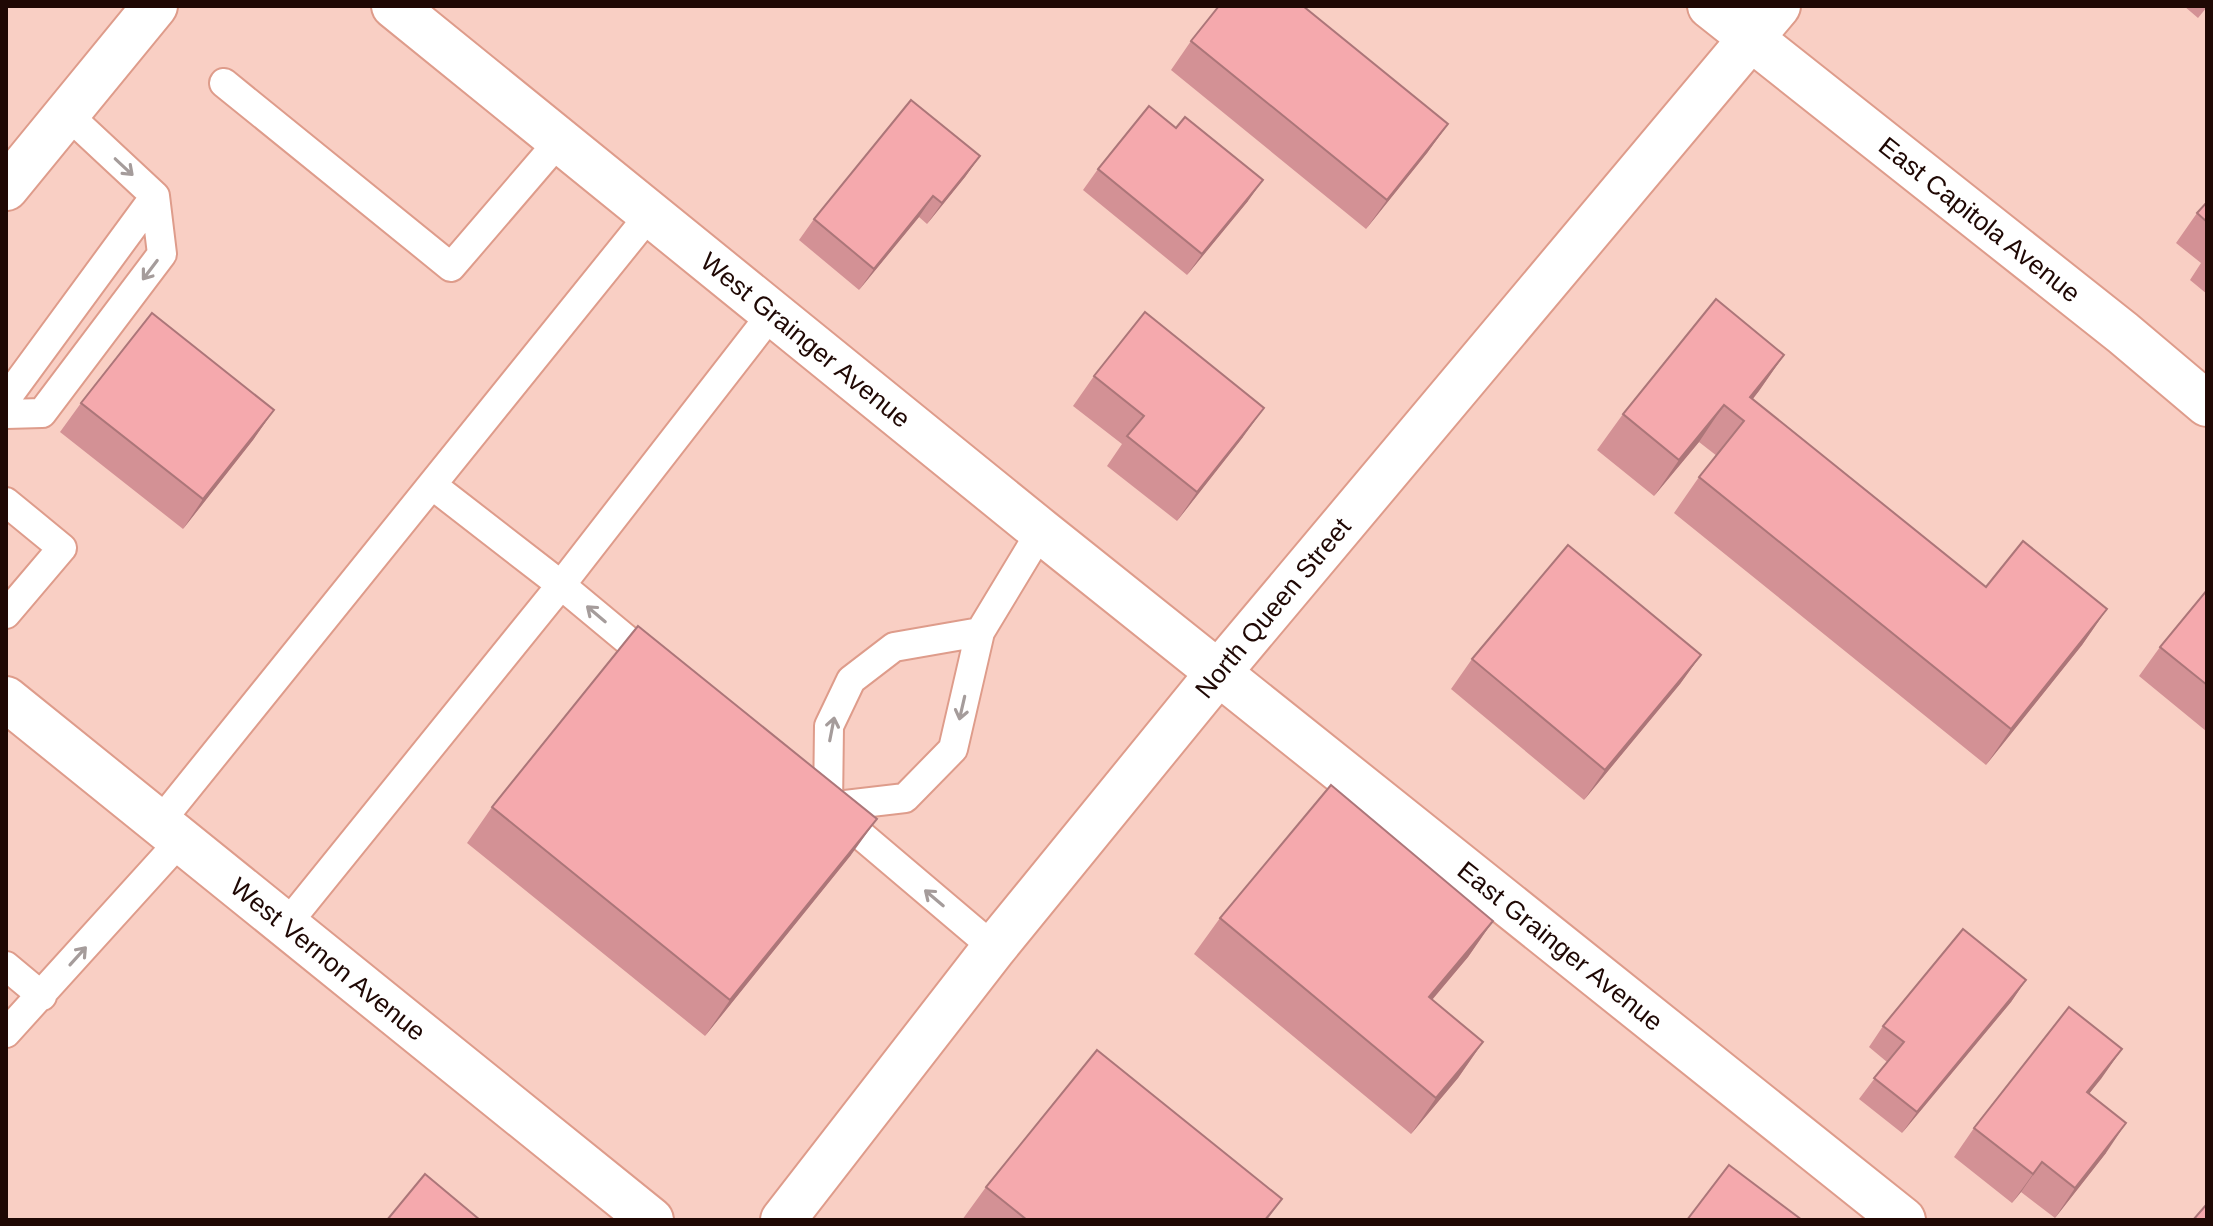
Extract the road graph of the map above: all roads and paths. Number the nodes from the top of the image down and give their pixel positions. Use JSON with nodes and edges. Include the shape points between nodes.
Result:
{"nodes":[{"id":1,"x":155,"y":6,"type":"edge"},
{"id":2,"x":394,"y":6,"type":"edge"},
{"id":3,"x":1710,"y":6,"type":"edge"},
{"id":4,"x":1765,"y":22,"type":"edge"},
{"id":5,"x":224,"y":83,"type":"dead end"},
{"id":6,"x":67,"y":114,"type":"junction"},
{"id":7,"x":560,"y":140,"type":"junction"},
{"id":8,"x":6,"y":188,"type":"edge"},
{"id":9,"x":155,"y":196,"type":"junction"},
{"id":10,"x":651,"y":213,"type":"junction"},
{"id":11,"x":773,"y":312,"type":"junction"},
{"id":12,"x":6,"y":399,"type":"edge"},
{"id":13,"x":2207,"y":404,"type":"edge"},
{"id":14,"x":6,"y":414,"type":"edge"},
{"id":15,"x":432,"y":485,"type":"junction"},
{"id":16,"x":6,"y":502,"type":"edge"},
{"id":17,"x":1041,"y":531,"type":"junction"},
{"id":18,"x":561,"y":585,"type":"junction"},
{"id":19,"x":6,"y":614,"type":"edge"},
{"id":20,"x":980,"y":632,"type":"junction"},
{"id":21,"x":1219,"y":672,"type":"junction"},
{"id":22,"x":670,"y":676,"type":"edge"},
{"id":23,"x":6,"y":699,"type":"edge"},
{"id":24,"x":803,"y":787,"type":"edge"},
{"id":25,"x":828,"y":807,"type":"junction"},
{"id":26,"x":170,"y":832,"type":"junction"},
{"id":27,"x":286,"y":925,"type":"junction"},
{"id":28,"x":994,"y":948,"type":"junction"},
{"id":29,"x":6,"y":966,"type":"edge"},
{"id":30,"x":42,"y":996,"type":"junction"},
{"id":31,"x":6,"y":1033,"type":"edge"},
{"id":32,"x":651,"y":1220,"type":"edge"},
{"id":33,"x":783,"y":1220,"type":"edge"},
{"id":34,"x":1903,"y":1220,"type":"edge"}],
"edges":[{"from":1,"to":6,"type":"street"},
{"from":2,"to":7,"type":"street","name":"West Grainger Avenue"},
{"from":3,"to":4,"type":"street","name":"East Capitola Avenue"},
{"from":4,"to":13,"type":"street","name":"East Capitola Avenue"},
{"from":4,"to":21,"type":"street","name":"North Queen Street"},
{"from":5,"to":7,"type":"lane","via":[[451,267]]},
{"from":6,"to":8,"type":"street"},
{"from":6,"to":9,"type":"lane","one_way":true},
{"from":7,"to":10,"type":"street","name":"West Grainger Avenue"},
{"from":9,"to":12,"type":"lane"},
{"from":9,"to":14,"type":"lane","one_way":true,"via":[[162,254],[42,413]]},
{"from":10,"to":11,"type":"street","name":"West Grainger Avenue"},
{"from":10,"to":15,"type":"lane"},
{"from":11,"to":17,"type":"street","name":"West Grainger Avenue"},
{"from":11,"to":18,"type":"lane"},
{"from":15,"to":18,"type":"lane"},
{"from":15,"to":26,"type":"lane"},
{"from":16,"to":19,"type":"lane","via":[[62,548]]},
{"from":17,"to":20,"type":"lane"},
{"from":17,"to":21,"type":"street","name":"West Grainger Avenue"},
{"from":22,"to":18,"type":"lane","one_way":true},
{"from":18,"to":27,"type":"lane"},
{"from":20,"to":25,"type":"lane","one_way":true,"via":[[953,749],[905,798]]},
{"from":25,"to":20,"type":"lane","one_way":true,"via":[[829,726],[851,680],[894,647]]},
{"from":21,"to":28,"type":"street","name":"North Queen Street"},
{"from":21,"to":34,"type":"street","name":"East Grainger Avenue"},
{"from":23,"to":26,"type":"street","name":"West Vernon Avenue"},
{"from":24,"to":25,"type":"lane"},
{"from":28,"to":25,"type":"lane","one_way":true},
{"from":26,"to":27,"type":"street","name":"West Vernon Avenue"},
{"from":30,"to":26,"type":"lane","one_way":true},
{"from":27,"to":32,"type":"street","name":"West Vernon Avenue"},
{"from":28,"to":33,"type":"street","name":"North Queen Street"},
{"from":29,"to":30,"type":"lane"},
{"from":30,"to":31,"type":"lane"}]}
